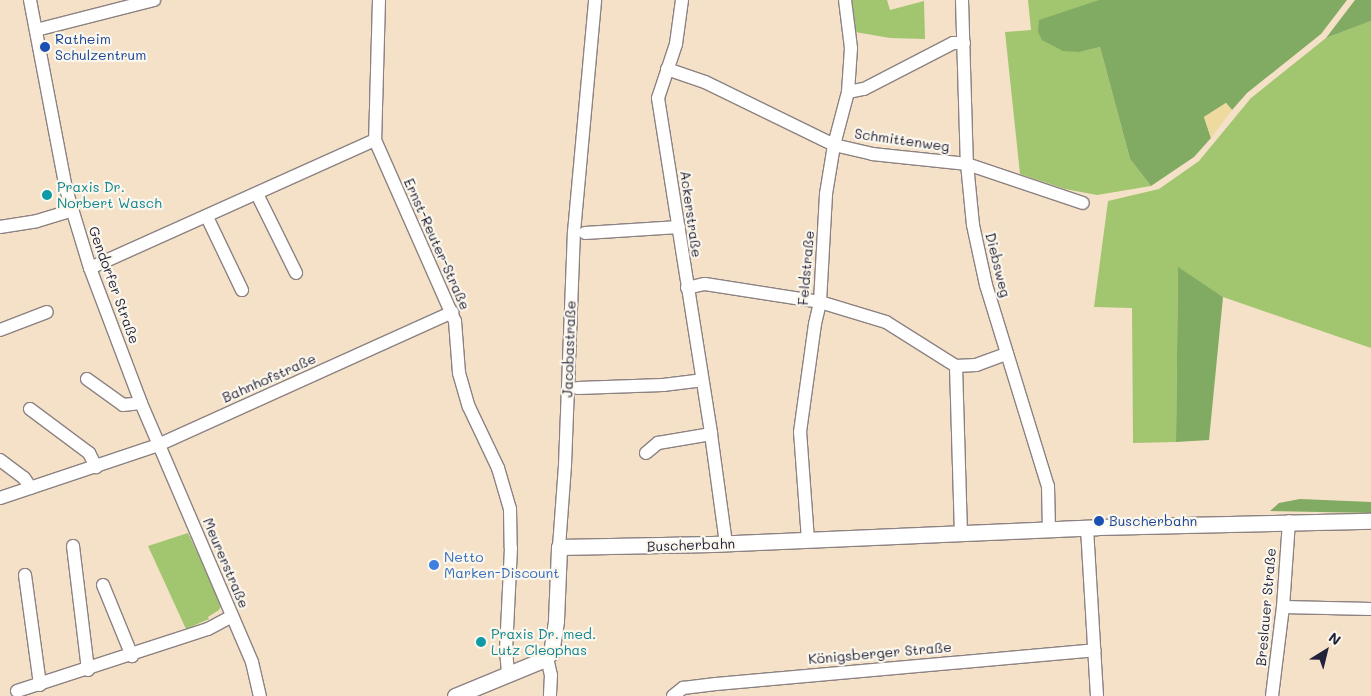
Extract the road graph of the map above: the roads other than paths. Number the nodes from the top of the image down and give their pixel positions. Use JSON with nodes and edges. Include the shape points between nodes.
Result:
{"nodes":[{"id":1,"x":30,"y":0,"type":"edge"},
{"id":2,"x":154,"y":0,"type":"edge"},
{"id":3,"x":379,"y":0,"type":"edge"},
{"id":4,"x":594,"y":0,"type":"edge"},
{"id":5,"x":682,"y":0,"type":"edge"},
{"id":6,"x":845,"y":0,"type":"edge"},
{"id":7,"x":962,"y":0,"type":"edge"},
{"id":8,"x":36,"y":30,"type":"junction"},
{"id":9,"x":964,"y":43,"type":"junction"},
{"id":10,"x":667,"y":68,"type":"junction"},
{"id":11,"x":848,"y":92,"type":"junction"},
{"id":12,"x":375,"y":140,"type":"junction"},
{"id":13,"x":834,"y":145,"type":"junction"},
{"id":14,"x":967,"y":164,"type":"junction"},
{"id":15,"x":257,"y":194,"type":"junction"},
{"id":16,"x":1083,"y":203,"type":"dead end"},
{"id":17,"x":72,"y":210,"type":"junction"},
{"id":18,"x":208,"y":216,"type":"junction"},
{"id":19,"x":0,"y":227,"type":"edge"},
{"id":20,"x":679,"y":227,"type":"junction"},
{"id":21,"x":586,"y":233,"type":"dead end"},
{"id":22,"x":90,"y":268,"type":"junction"},
{"id":23,"x":296,"y":273,"type":"dead end"},
{"id":24,"x":687,"y":288,"type":"junction"},
{"id":25,"x":242,"y":290,"type":"dead end"},
{"id":26,"x":820,"y":302,"type":"junction"},
{"id":27,"x":47,"y":312,"type":"dead end"},
{"id":28,"x":452,"y":312,"type":"junction"},
{"id":29,"x":0,"y":330,"type":"edge"},
{"id":30,"x":1007,"y":354,"type":"junction"},
{"id":31,"x":956,"y":366,"type":"junction"},
{"id":32,"x":87,"y":379,"type":"dead end"},
{"id":33,"x":702,"y":380,"type":"junction"},
{"id":34,"x":578,"y":388,"type":"dead end"},
{"id":35,"x":141,"y":403,"type":"junction"},
{"id":36,"x":30,"y":410,"type":"dead end"},
{"id":37,"x":711,"y":434,"type":"junction"},
{"id":38,"x":158,"y":445,"type":"junction"},
{"id":39,"x":646,"y":453,"type":"dead end"},
{"id":40,"x":0,"y":460,"type":"edge"},
{"id":41,"x":96,"y":467,"type":"junction"},
{"id":42,"x":31,"y":488,"type":"junction"},
{"id":43,"x":0,"y":498,"type":"edge"},
{"id":44,"x":1289,"y":521,"type":"junction"},
{"id":45,"x":1371,"y":521,"type":"edge"},
{"id":46,"x":1088,"y":528,"type":"junction"},
{"id":47,"x":1050,"y":530,"type":"junction"},
{"id":48,"x":962,"y":533,"type":"junction"},
{"id":49,"x":808,"y":540,"type":"junction"},
{"id":50,"x":726,"y":544,"type":"junction"},
{"id":51,"x":73,"y":546,"type":"dead end"},
{"id":52,"x":559,"y":547,"type":"junction"},
{"id":53,"x":24,"y":575,"type":"dead end"},
{"id":54,"x":103,"y":585,"type":"dead end"},
{"id":55,"x":1283,"y":607,"type":"junction"},
{"id":56,"x":1371,"y":609,"type":"edge"},
{"id":57,"x":232,"y":616,"type":"junction"},
{"id":58,"x":1094,"y":650,"type":"junction"},
{"id":59,"x":132,"y":656,"type":"junction"},
{"id":60,"x":547,"y":658,"type":"junction"},
{"id":61,"x":88,"y":670,"type":"junction"},
{"id":62,"x":508,"y":673,"type":"junction"},
{"id":63,"x":40,"y":685,"type":"junction"},
{"id":64,"x":17,"y":690,"type":"dead end"},
{"id":65,"x":260,"y":696,"type":"edge"},
{"id":66,"x":455,"y":696,"type":"edge"},
{"id":67,"x":550,"y":696,"type":"edge"},
{"id":68,"x":673,"y":696,"type":"edge"},
{"id":69,"x":1097,"y":696,"type":"edge"},
{"id":70,"x":1272,"y":696,"type":"edge"}],
"edges":[{"from":1,"to":8,"type":"street","name":"Gendorfer Straße"},
{"from":2,"to":8,"type":"street"},
{"from":3,"to":12,"type":"street","name":"Ernst-Reuter-Straße"},
{"from":4,"to":52,"type":"street","name":"Jacobastraße","via":[[574,232]]},
{"from":5,"to":10,"type":"street","name":"Ackerstraße","via":[[676,44]]},
{"from":6,"to":11,"type":"street","name":"Feldstraße","via":[[851,48]]},
{"from":7,"to":9,"type":"street","name":"Diebsweg"},
{"from":8,"to":17,"type":"street","name":"Gendorfer Straße"},
{"from":9,"to":11,"type":"street","via":[[953,43],[864,89]]},
{"from":9,"to":14,"type":"street","name":"Diebsweg"},
{"from":10,"to":13,"type":"street","name":"Schmittenweg","via":[[705,82]]},
{"from":10,"to":20,"type":"street","name":"Ackerstraße","via":[[658,98]]},
{"from":11,"to":13,"type":"street","name":"Feldstraße"},
{"from":12,"to":15,"type":"street"},
{"from":12,"to":28,"type":"street","name":"Ernst-Reuter-Straße"},
{"from":13,"to":14,"type":"street","name":"Schmittenweg","via":[[872,154]]},
{"from":13,"to":26,"type":"street","name":"Feldstraße","via":[[826,194]]},
{"from":14,"to":16,"type":"street","name":"Schmittenweg"},
{"from":14,"to":30,"type":"street","name":"Diebsweg","via":[[973,225],[986,285]]},
{"from":15,"to":18,"type":"street"},
{"from":15,"to":23,"type":"street"},
{"from":17,"to":19,"type":"street","via":[[37,221]]},
{"from":17,"to":22,"type":"street","name":"Gendorfer Straße"},
{"from":18,"to":22,"type":"street"},
{"from":18,"to":25,"type":"street"},
{"from":20,"to":21,"type":"street"},
{"from":20,"to":24,"type":"street","name":"Ackerstraße"},
{"from":22,"to":35,"type":"street","name":"Gendorfer Straße"},
{"from":24,"to":26,"type":"street","via":[[705,284]]},
{"from":24,"to":33,"type":"street","name":"Ackerstraße"},
{"from":26,"to":31,"type":"street","via":[[886,322]]},
{"from":26,"to":49,"type":"street","name":"Feldstraße","via":[[800,432]]},
{"from":27,"to":29,"type":"street"},
{"from":28,"to":38,"type":"street","name":"Bahnhofstraße"},
{"from":28,"to":62,"type":"street","name":"Ernst-Reuter-Straße","via":[[468,407],[498,468],[510,509]]},
{"from":30,"to":31,"type":"street","via":[[976,365]]},
{"from":30,"to":47,"type":"street","name":"Diebsweg","via":[[1048,486]]},
{"from":31,"to":48,"type":"street"},
{"from":32,"to":35,"type":"street","via":[[123,405]]},
{"from":33,"to":34,"type":"street"},
{"from":33,"to":37,"type":"street","name":"Ackerstraße"},
{"from":35,"to":38,"type":"street","name":"Gendorfer Straße"},
{"from":36,"to":41,"type":"street","via":[[89,453]]},
{"from":37,"to":39,"type":"street","via":[[658,443]]},
{"from":37,"to":50,"type":"street","name":"Ackerstraße"},
{"from":38,"to":41,"type":"street","name":"Bahnhofstraße"},
{"from":38,"to":57,"type":"street","name":"Meurerstraße"},
{"from":40,"to":42,"type":"street","via":[[24,478]]},
{"from":41,"to":42,"type":"street","name":"Bahnhofstraße"},
{"from":42,"to":43,"type":"street","name":"Bahnhofstraße"},
{"from":44,"to":45,"type":"main road","name":"Buscherbahn"},
{"from":44,"to":46,"type":"main road","name":"Buscherbahn"},
{"from":44,"to":55,"type":"street","name":"Breslauer Straße"},
{"from":46,"to":47,"type":"main road","name":"Buscherbahn"},
{"from":46,"to":58,"type":"street"},
{"from":47,"to":48,"type":"main road","name":"Buscherbahn"},
{"from":48,"to":49,"type":"main road","name":"Buscherbahn"},
{"from":49,"to":50,"type":"main road","name":"Buscherbahn"},
{"from":50,"to":52,"type":"main road","name":"Buscherbahn"},
{"from":51,"to":61,"type":"street"},
{"from":52,"to":60,"type":"main road","name":"Jacobastraße","via":[[553,646]]},
{"from":53,"to":63,"type":"street"},
{"from":54,"to":59,"type":"street"},
{"from":55,"to":56,"type":"street"},
{"from":55,"to":70,"type":"street","name":"Breslauer Straße"},
{"from":57,"to":59,"type":"street","via":[[208,629]]},
{"from":57,"to":65,"type":"street","name":"Meurerstraße","via":[[252,662]]},
{"from":58,"to":68,"type":"street","name":"Königsberger Straße","via":[[716,684],[683,688]]},
{"from":58,"to":69,"type":"street"},
{"from":59,"to":61,"type":"street"},
{"from":60,"to":62,"type":"main road"},
{"from":60,"to":67,"type":"street","name":"Jacobastraße","via":[[551,675]]},
{"from":61,"to":63,"type":"street"},
{"from":62,"to":66,"type":"main road"},
{"from":63,"to":64,"type":"street"}]}
